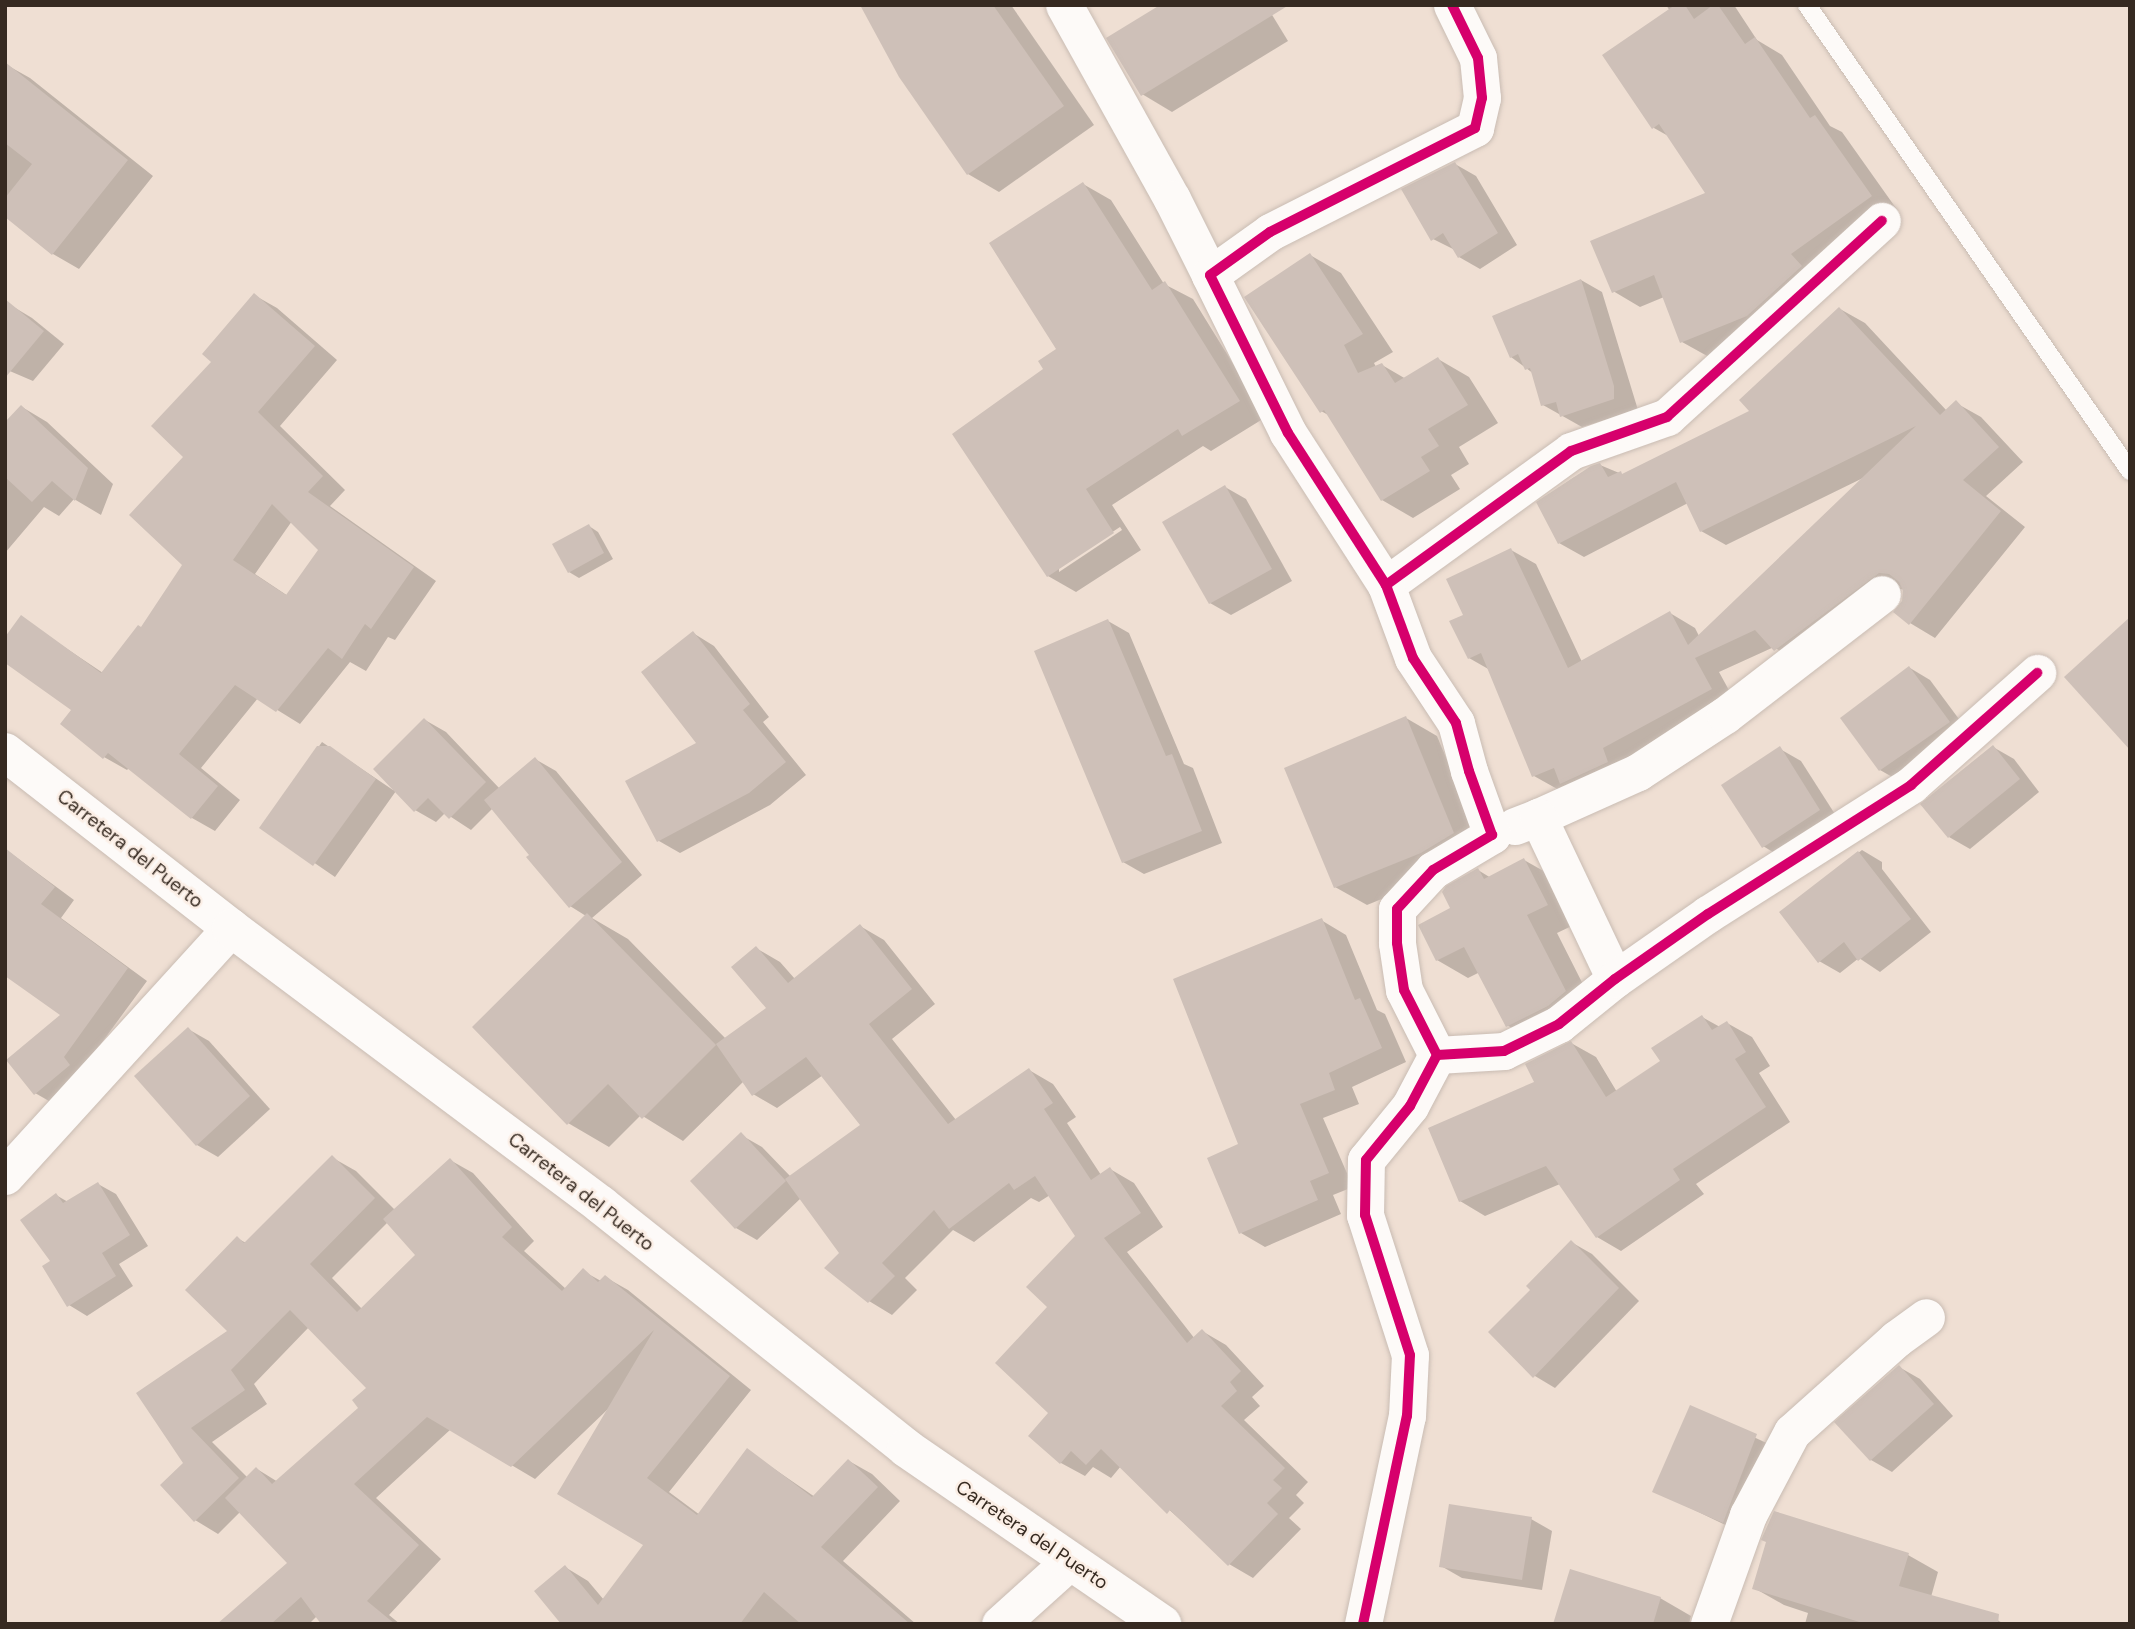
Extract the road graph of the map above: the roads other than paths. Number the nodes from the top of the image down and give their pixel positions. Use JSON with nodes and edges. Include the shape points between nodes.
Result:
{"nodes":[{"id":1,"x":1064,"y":5,"type":"edge"},
{"id":2,"x":1452,"y":5,"type":"edge"},
{"id":3,"x":1807,"y":5,"type":"edge"},
{"id":4,"x":1882,"y":221,"type":"dead end"},
{"id":5,"x":1210,"y":275,"type":"junction"},
{"id":6,"x":2130,"y":471,"type":"edge"},
{"id":7,"x":1385,"y":585,"type":"junction"},
{"id":8,"x":1882,"y":594,"type":"dead end"},
{"id":9,"x":2037,"y":673,"type":"dead end"},
{"id":10,"x":5,"y":752,"type":"edge"},
{"id":11,"x":1538,"y":817,"type":"junction"},
{"id":12,"x":1492,"y":835,"type":"junction"},
{"id":13,"x":232,"y":928,"type":"junction"},
{"id":14,"x":1615,"y":979,"type":"junction"},
{"id":15,"x":1437,"y":1055,"type":"junction"},
{"id":16,"x":5,"y":1176,"type":"edge"},
{"id":17,"x":1926,"y":1317,"type":"dead end"},
{"id":18,"x":1070,"y":1561,"type":"junction"},
{"id":19,"x":1000,"y":1624,"type":"edge"},
{"id":20,"x":1162,"y":1624,"type":"edge"},
{"id":21,"x":1363,"y":1624,"type":"edge"},
{"id":22,"x":1709,"y":1624,"type":"edge"}],
"edges":[{"from":1,"to":5,"type":"street"},
{"from":2,"to":5,"type":"street","via":[[1478,58],[1482,98],[1475,128],[1270,232]]},
{"from":3,"to":6,"type":"lane"},
{"from":4,"to":7,"type":"street","via":[[1667,417],[1571,451]]},
{"from":5,"to":7,"type":"street","via":[[1288,433]]},
{"from":7,"to":12,"type":"street","via":[[1413,658],[1456,723]]},
{"from":8,"to":11,"type":"street","via":[[1725,715],[1649,765]]},
{"from":9,"to":14,"type":"street","via":[[1911,785]]},
{"from":10,"to":13,"type":"main road","name":"Carretera del Puerto"},
{"from":11,"to":12,"type":"street"},
{"from":11,"to":14,"type":"street"},
{"from":12,"to":15,"type":"street","via":[[1433,870],[1397,909],[1404,990]]},
{"from":13,"to":16,"type":"street"},
{"from":13,"to":18,"type":"main road","name":"Carretera del Puerto","via":[[601,1205],[906,1448]]},
{"from":14,"to":15,"type":"street","via":[[1559,1024],[1504,1051]]},
{"from":15,"to":21,"type":"street","via":[[1410,1106],[1366,1160],[1365,1214],[1410,1355],[1407,1416]]},
{"from":17,"to":22,"type":"street","via":[[1792,1432],[1748,1515]]},
{"from":18,"to":19,"type":"street"},
{"from":18,"to":20,"type":"main road","name":"Carretera del Puerto"}]}
